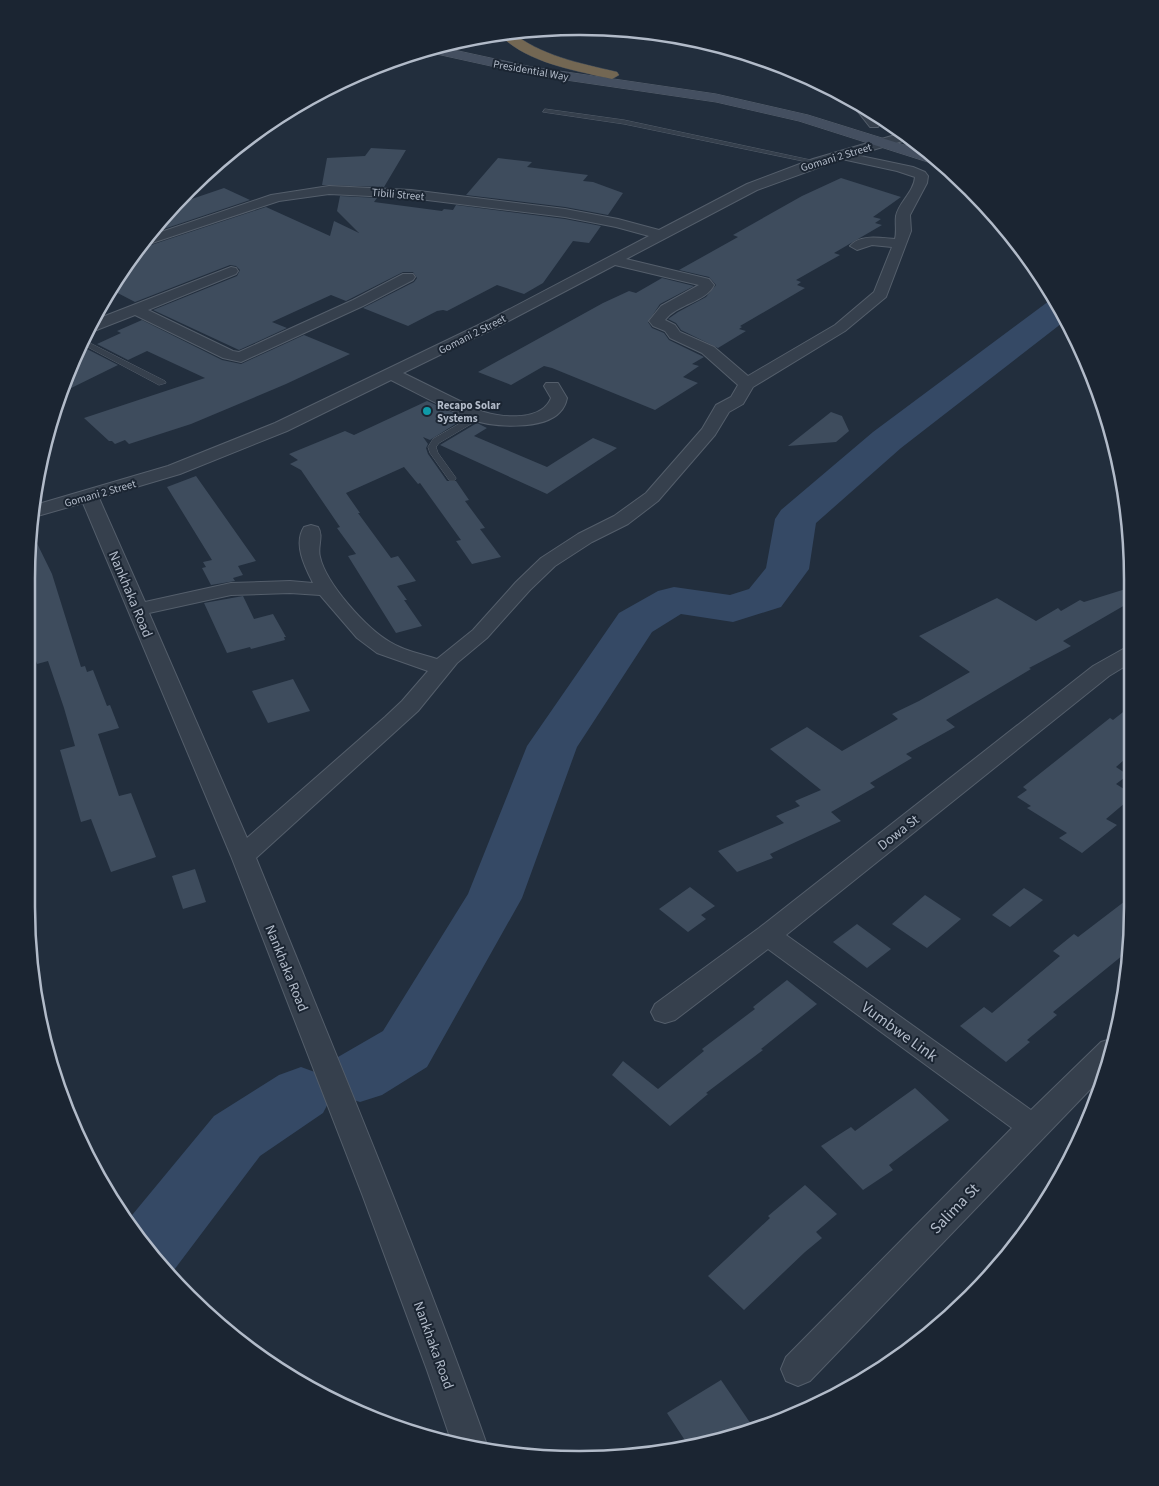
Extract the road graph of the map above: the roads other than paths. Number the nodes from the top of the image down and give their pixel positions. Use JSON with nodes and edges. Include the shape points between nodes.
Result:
{"nodes":[{"id":1,"x":512,"y":40,"type":"edge"},
{"id":2,"x":462,"y":48,"type":"edge"},
{"id":3,"x":448,"y":52,"type":"edge"},
{"id":4,"x":612,"y":75,"type":"junction"},
{"id":5,"x":670,"y":83,"type":"junction"},
{"id":6,"x":545,"y":110,"type":"dead end"},
{"id":7,"x":871,"y":120,"type":"edge"},
{"id":8,"x":874,"y":124,"type":"junction"},
{"id":9,"x":882,"y":127,"type":"edge"},
{"id":10,"x":887,"y":131,"type":"edge"},
{"id":11,"x":897,"y":138,"type":"edge"},
{"id":12,"x":882,"y":143,"type":"junction"},
{"id":13,"x":841,"y":155,"type":"junction"},
{"id":14,"x":921,"y":156,"type":"edge"},
{"id":15,"x":817,"y":162,"type":"junction"},
{"id":16,"x":660,"y":235,"type":"junction"},
{"id":17,"x":155,"y":238,"type":"edge"},
{"id":18,"x":900,"y":244,"type":"junction"},
{"id":19,"x":856,"y":246,"type":"dead end"},
{"id":20,"x":614,"y":260,"type":"junction"},
{"id":21,"x":231,"y":271,"type":"dead end"},
{"id":22,"x":408,"y":277,"type":"dead end"},
{"id":23,"x":136,"y":310,"type":"junction"},
{"id":24,"x":99,"y":324,"type":"edge"},
{"id":25,"x":88,"y":345,"type":"edge"},
{"id":26,"x":392,"y":374,"type":"junction"},
{"id":27,"x":162,"y":383,"type":"dead end"},
{"id":28,"x":748,"y":384,"type":"junction"},
{"id":29,"x":552,"y":386,"type":"dead end"},
{"id":30,"x":478,"y":416,"type":"junction"},
{"id":31,"x":452,"y":478,"type":"dead end"},
{"id":32,"x":89,"y":496,"type":"junction"},
{"id":33,"x":40,"y":509,"type":"edge"},
{"id":34,"x":311,"y":531,"type":"dead end"},
{"id":35,"x":326,"y":590,"type":"junction"},
{"id":36,"x":138,"y":610,"type":"junction"},
{"id":37,"x":1124,"y":658,"type":"edge"},
{"id":38,"x":441,"y":668,"type":"junction"},
{"id":39,"x":243,"y":856,"type":"junction"},
{"id":40,"x":768,"y":935,"type":"junction"},
{"id":41,"x":665,"y":1012,"type":"dead end"},
{"id":42,"x":1101,"y":1059,"type":"edge"},
{"id":43,"x":1033,"y":1127,"type":"junction"},
{"id":44,"x":798,"y":1369,"type":"dead end"},
{"id":45,"x":468,"y":1440,"type":"edge"}],
"edges":[{"from":1,"to":4,"type":"highway","via":[[536,53]]},
{"from":2,"to":4,"type":"main road","via":[[553,67]]},
{"from":3,"to":12,"type":"main road","name":"Presidential Way","via":[[532,71],[716,98],[803,118]]},
{"from":4,"to":5,"type":"main road"},
{"from":5,"to":8,"type":"main road","via":[[762,97]]},
{"from":5,"to":10,"type":"main road","via":[[779,104]]},
{"from":6,"to":15,"type":"lane","via":[[652,127]]},
{"from":7,"to":8,"type":"street"},
{"from":8,"to":9,"type":"main road"},
{"from":11,"to":12,"type":"street","name":"Gomani 2 Street"},
{"from":12,"to":13,"type":"street","name":"Gomani 2 Street"},
{"from":12,"to":14,"type":"main road","name":"Presidential Way"},
{"from":13,"to":15,"type":"street","name":"Gomani 2 Street"},
{"from":13,"to":18,"type":"street","via":[[907,168],[920,174],[921,183],[903,216],[904,231]]},
{"from":15,"to":16,"type":"street","name":"Gomani 2 Street","via":[[752,187]]},
{"from":16,"to":17,"type":"street","name":"Tibili Street","via":[[565,213],[411,194],[329,190],[267,201]]},
{"from":16,"to":20,"type":"street","name":"Gomani 2 Street"},
{"from":18,"to":19,"type":"street","via":[[871,241]]},
{"from":18,"to":28,"type":"street","via":[[881,294],[840,328]]},
{"from":20,"to":26,"type":"street","name":"Gomani 2 Street"},
{"from":20,"to":28,"type":"street","via":[[704,282],[707,285],[705,289],[666,309],[657,321],[675,335],[708,350]]},
{"from":21,"to":23,"type":"street"},
{"from":22,"to":23,"type":"street","via":[[242,356],[229,355]]},
{"from":23,"to":24,"type":"street"},
{"from":25,"to":27,"type":"lane"},
{"from":26,"to":30,"type":"street"},
{"from":26,"to":32,"type":"street","name":"Gomani 2 Street","via":[[281,427],[213,455]]},
{"from":28,"to":38,"type":"street","via":[[737,400],[722,409],[709,431],[652,497],[621,520],[548,562],[480,634]]},
{"from":29,"to":30,"type":"street","via":[[559,398],[554,409],[536,418],[514,421]]},
{"from":30,"to":31,"type":"lane","via":[[436,441],[432,447]]},
{"from":32,"to":33,"type":"street","name":"Gomani 2 Street"},
{"from":32,"to":36,"type":"street","name":"Nankhaka Road"},
{"from":34,"to":35,"type":"street","via":[[310,557]]},
{"from":35,"to":36,"type":"street","via":[[290,587],[231,589]]},
{"from":35,"to":38,"type":"street","via":[[364,634],[384,648]]},
{"from":36,"to":39,"type":"street","name":"Nankhaka Road"},
{"from":37,"to":40,"type":"street","name":"Dowa St","via":[[1101,671]]},
{"from":38,"to":39,"type":"street","via":[[410,706]]},
{"from":39,"to":45,"type":"street","name":"Nankhaka Road","via":[[377,1194]]},
{"from":40,"to":41,"type":"street","name":"Dowa St"},
{"from":40,"to":43,"type":"street","name":"Vumbwe Link"},
{"from":42,"to":43,"type":"street","name":"Salima St"},
{"from":43,"to":44,"type":"street","name":"Salima St"}]}
